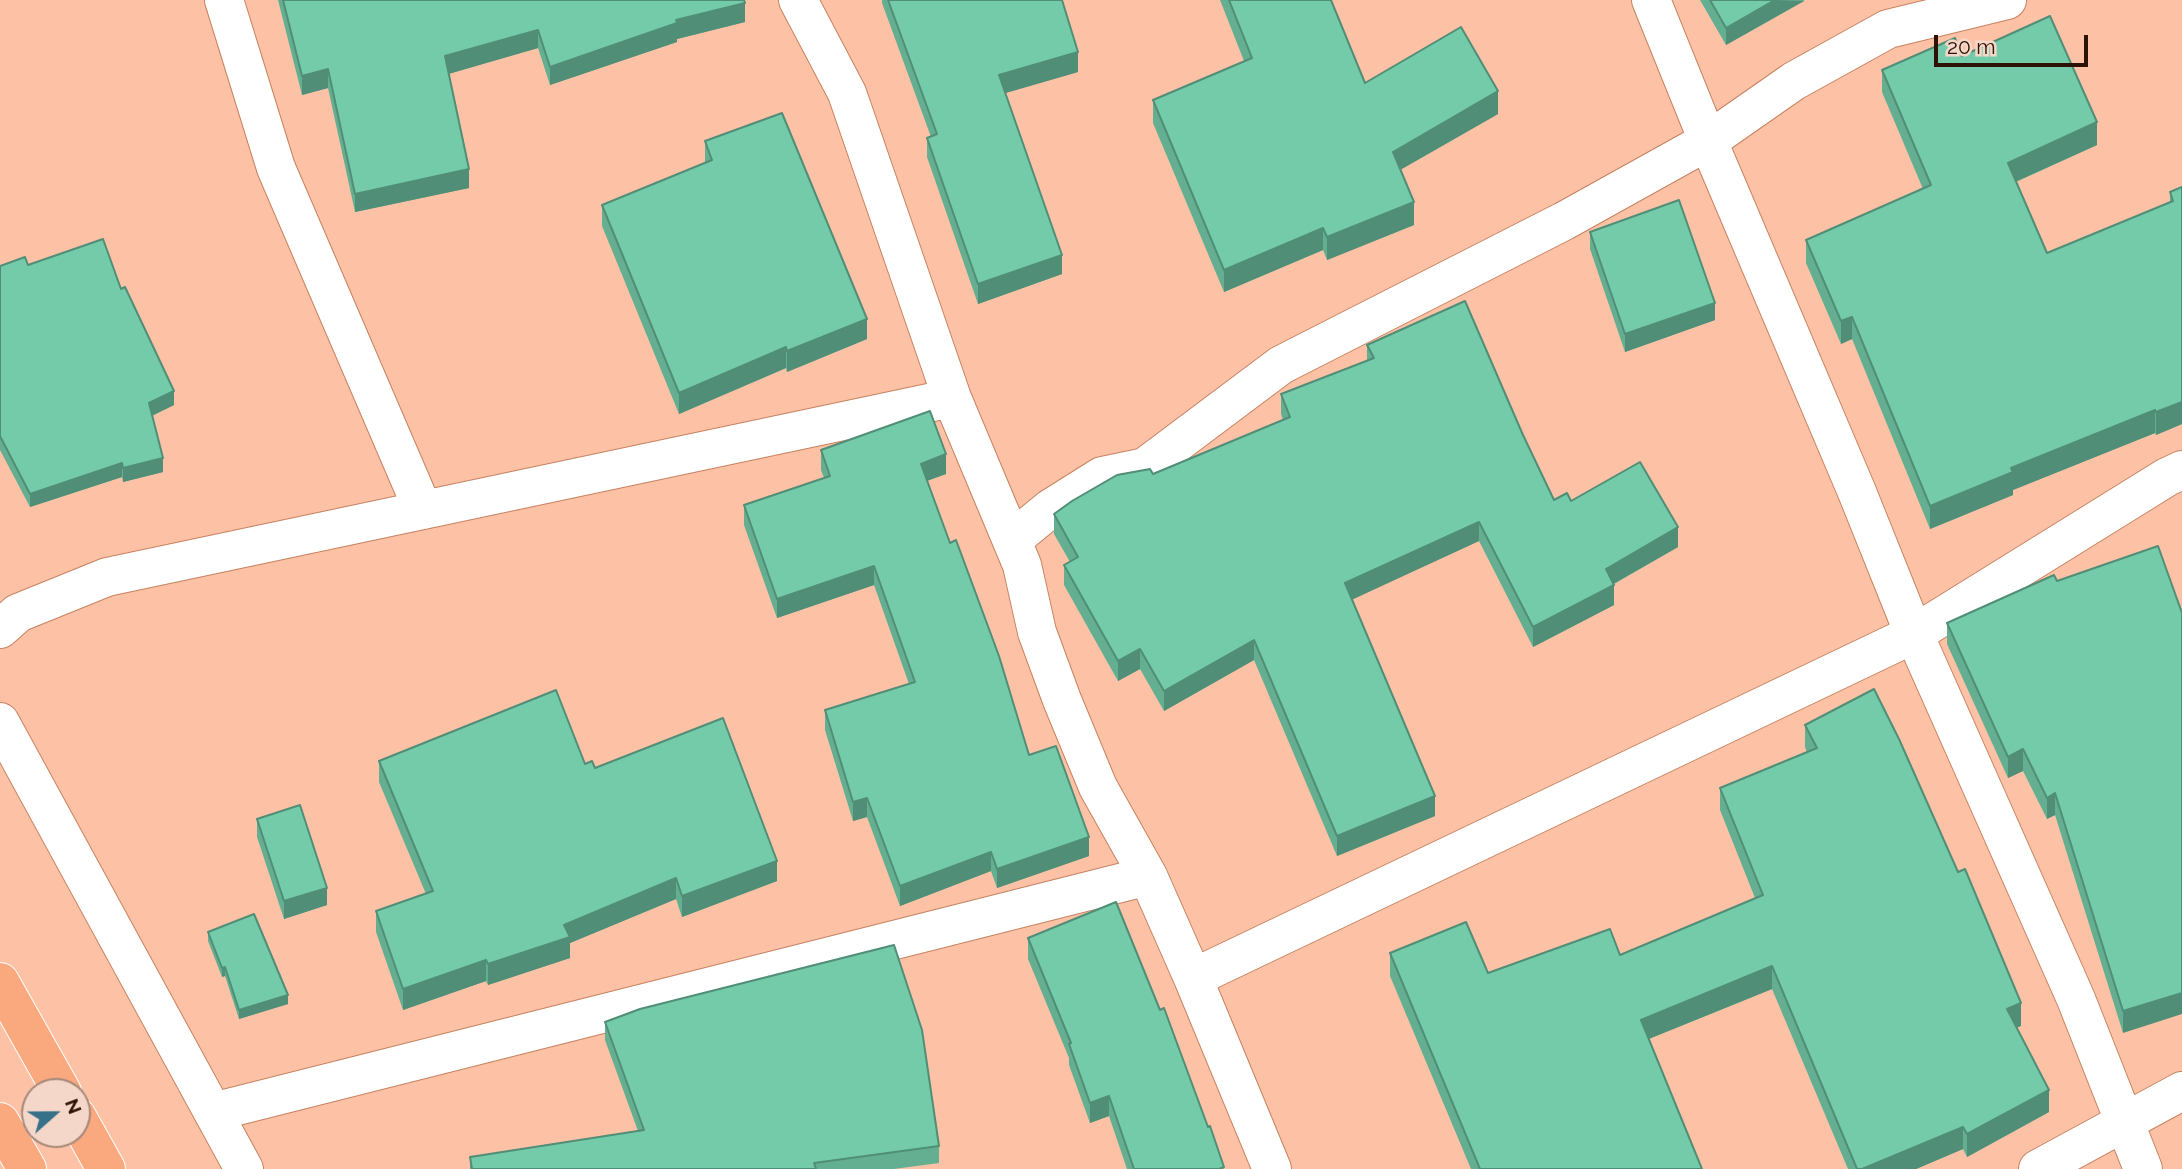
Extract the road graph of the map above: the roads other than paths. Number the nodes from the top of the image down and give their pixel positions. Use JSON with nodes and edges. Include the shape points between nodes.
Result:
{"nodes":[{"id":1,"x":223,"y":0,"type":"edge"},
{"id":2,"x":798,"y":0,"type":"edge"},
{"id":3,"x":1651,"y":0,"type":"edge"},
{"id":4,"x":2007,"y":0,"type":"edge"},
{"id":5,"x":1708,"y":141,"type":"junction"},
{"id":6,"x":952,"y":398,"type":"junction"},
{"id":7,"x":2182,"y":470,"type":"edge"},
{"id":8,"x":422,"y":510,"type":"junction"},
{"id":9,"x":1012,"y":540,"type":"junction"},
{"id":10,"x":0,"y":629,"type":"edge"},
{"id":11,"x":1914,"y":634,"type":"junction"},
{"id":12,"x":0,"y":722,"type":"edge"},
{"id":13,"x":1148,"y":876,"type":"junction"},
{"id":14,"x":1193,"y":978,"type":"junction"},
{"id":15,"x":0,"y":982,"type":"edge"},
{"id":16,"x":54,"y":1078,"type":"edge"},
{"id":17,"x":2182,"y":1091,"type":"edge"},
{"id":18,"x":213,"y":1112,"type":"junction"},
{"id":19,"x":2123,"y":1121,"type":"junction"},
{"id":20,"x":0,"y":1122,"type":"edge"},
{"id":21,"x":91,"y":1143,"type":"edge"},
{"id":22,"x":27,"y":1169,"type":"edge"},
{"id":23,"x":106,"y":1169,"type":"edge"},
{"id":24,"x":244,"y":1169,"type":"edge"},
{"id":25,"x":1272,"y":1169,"type":"edge"},
{"id":26,"x":2038,"y":1169,"type":"edge"},
{"id":27,"x":2143,"y":1169,"type":"edge"}],
"edges":[{"from":1,"to":8,"type":"street","via":[[276,168]]},
{"from":2,"to":6,"type":"street","via":[[847,93]]},
{"from":3,"to":5,"type":"street"},
{"from":4,"to":5,"type":"street","via":[[1888,29],[1794,81]]},
{"from":5,"to":9,"type":"street","via":[[1564,221],[1281,365],[1145,467],[1102,476]]},
{"from":5,"to":11,"type":"street"},
{"from":6,"to":8,"type":"street"},
{"from":6,"to":9,"type":"street"},
{"from":7,"to":11,"type":"street"},
{"from":8,"to":10,"type":"street","via":[[107,578],[18,613]]},
{"from":9,"to":13,"type":"street","via":[[1037,632],[1062,700],[1098,787]]},
{"from":11,"to":14,"type":"street"},
{"from":11,"to":19,"type":"street","via":[[2076,999]]},
{"from":12,"to":18,"type":"street"},
{"from":13,"to":14,"type":"street"},
{"from":13,"to":18,"type":"street"},
{"from":14,"to":25,"type":"street"},
{"from":15,"to":16,"type":"highway"},
{"from":17,"to":19,"type":"street"},
{"from":18,"to":24,"type":"street"},
{"from":19,"to":26,"type":"street"},
{"from":19,"to":27,"type":"street"},
{"from":20,"to":22,"type":"highway"},
{"from":21,"to":23,"type":"highway"}]}
